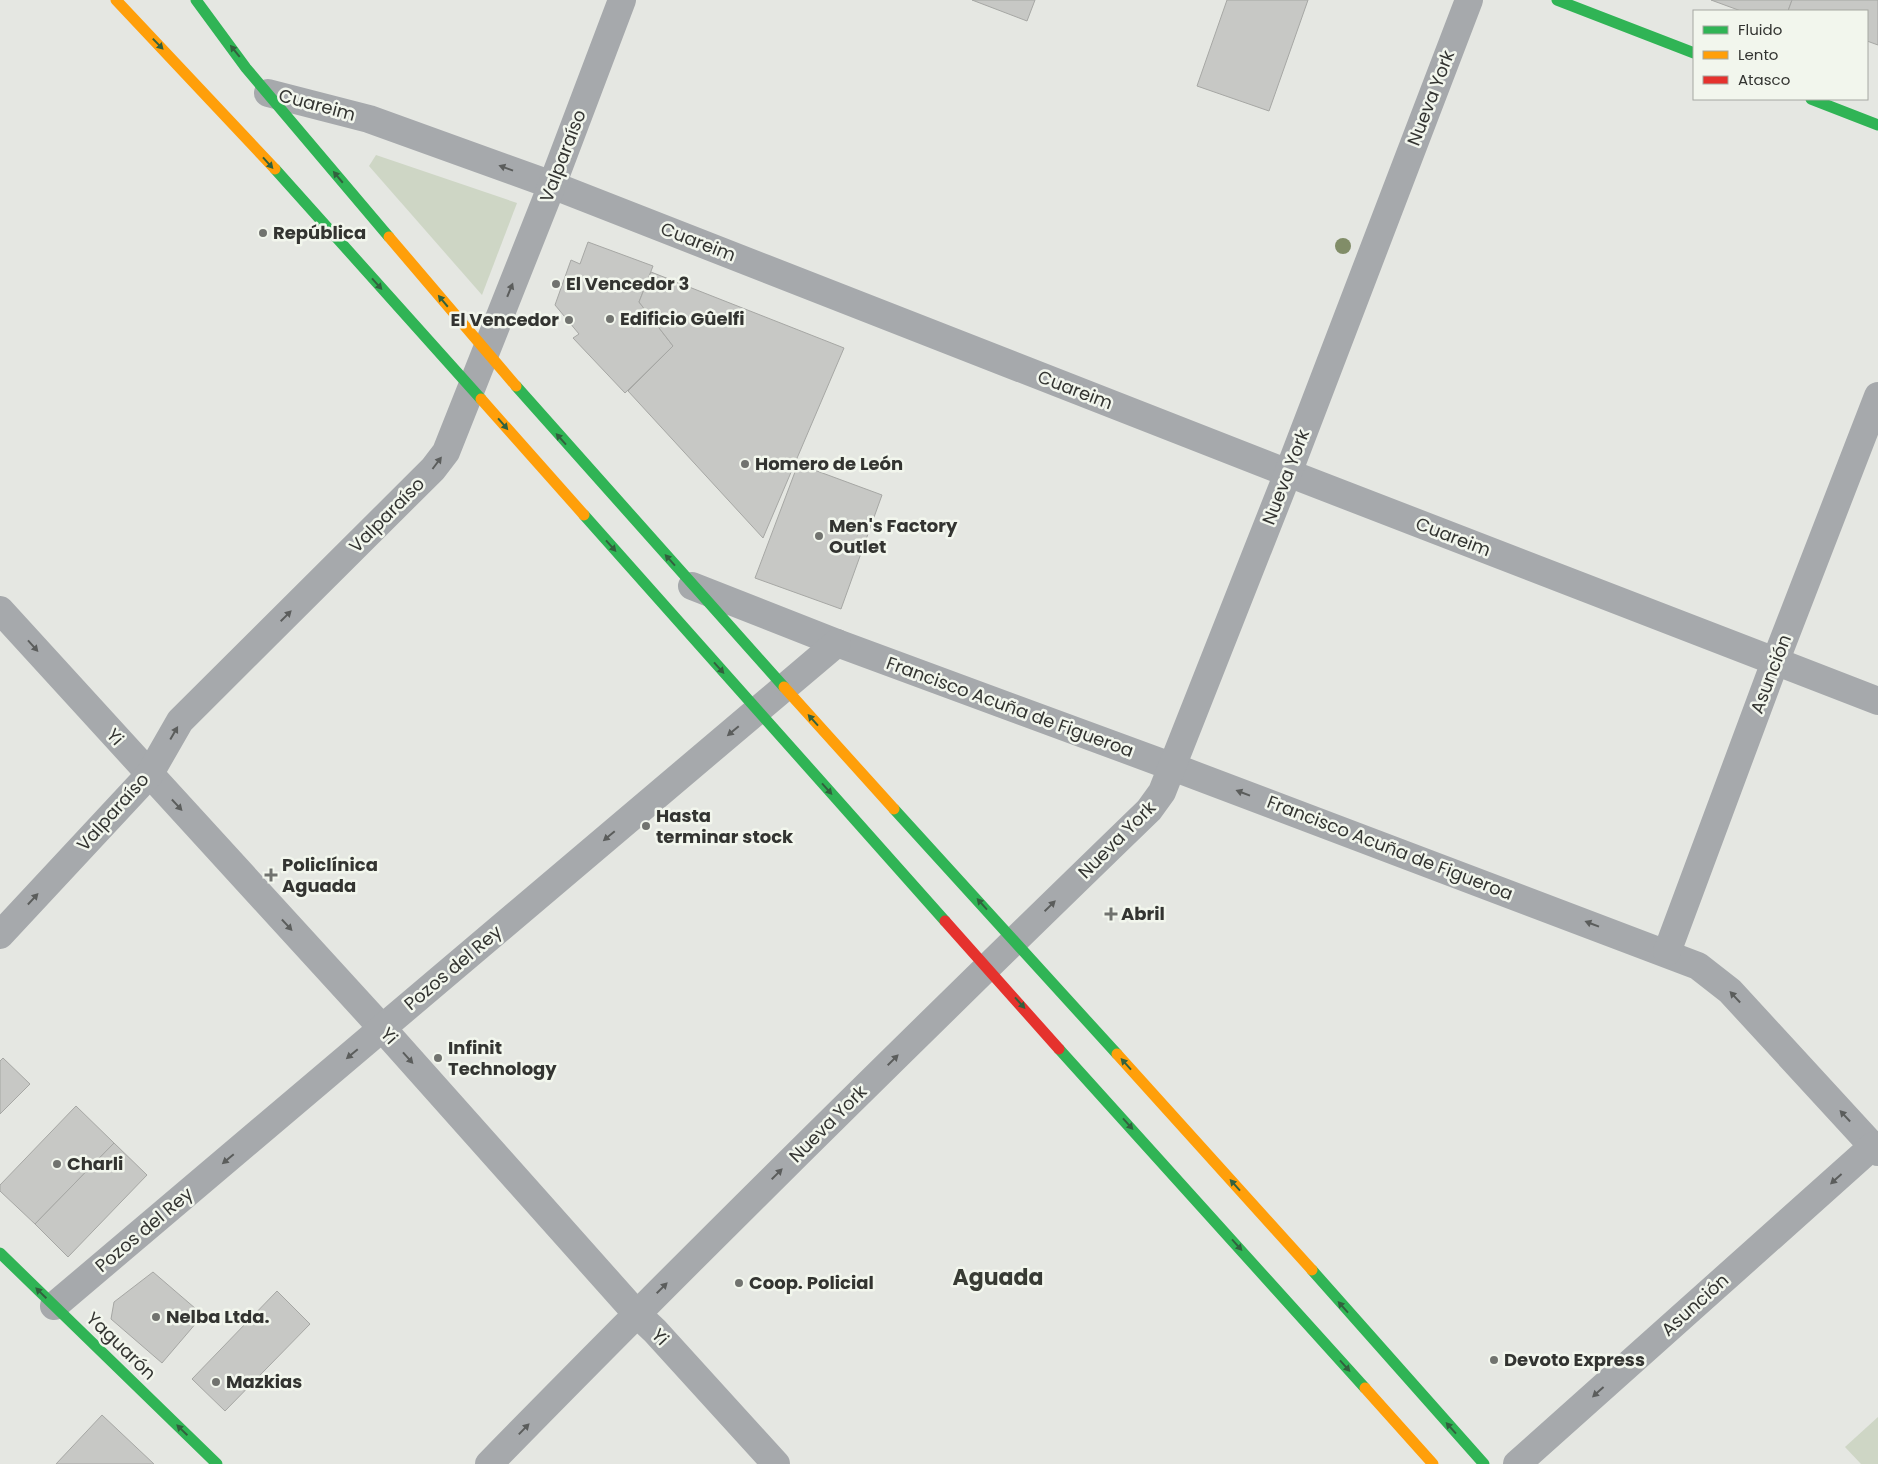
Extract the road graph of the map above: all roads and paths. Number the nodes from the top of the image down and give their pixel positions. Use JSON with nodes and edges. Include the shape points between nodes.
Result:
{"nodes":[{"id":1,"x":116,"y":0,"type":"edge"},
{"id":2,"x":196,"y":0,"type":"edge"},
{"id":3,"x":622,"y":0,"type":"edge"},
{"id":4,"x":1469,"y":0,"type":"edge"},
{"id":5,"x":1557,"y":0,"type":"edge"},
{"id":6,"x":1693,"y":53,"type":"edge"},
{"id":7,"x":268,"y":93,"type":"junction"},
{"id":8,"x":1814,"y":100,"type":"edge"},
{"id":9,"x":1878,"y":125,"type":"edge"},
{"id":10,"x":552,"y":185,"type":"junction"},
{"id":11,"x":486,"y":352,"type":"junction"},
{"id":12,"x":472,"y":387,"type":"junction"},
{"id":13,"x":1878,"y":396,"type":"edge"},
{"id":14,"x":1288,"y":473,"type":"junction"},
{"id":15,"x":692,"y":586,"type":"junction"},
{"id":16,"x":0,"y":610,"type":"edge"},
{"id":17,"x":837,"y":643,"type":"junction"},
{"id":18,"x":1775,"y":662,"type":"junction"},
{"id":19,"x":784,"y":688,"type":"junction"},
{"id":20,"x":1878,"y":701,"type":"edge"},
{"id":21,"x":757,"y":711,"type":"junction"},
{"id":22,"x":1173,"y":767,"type":"junction"},
{"id":23,"x":149,"y":775,"type":"junction"},
{"id":24,"x":0,"y":935,"type":"edge"},
{"id":25,"x":1015,"y":940,"type":"junction"},
{"id":26,"x":1667,"y":952,"type":"junction"},
{"id":27,"x":987,"y":967,"type":"junction"},
{"id":28,"x":382,"y":1028,"type":"junction"},
{"id":29,"x":1875,"y":1149,"type":"edge"},
{"id":30,"x":0,"y":1253,"type":"edge"},
{"id":31,"x":54,"y":1306,"type":"junction"},
{"id":32,"x":636,"y":1313,"type":"junction"},
{"id":33,"x":217,"y":1464,"type":"edge"},
{"id":34,"x":490,"y":1464,"type":"edge"},
{"id":35,"x":776,"y":1464,"type":"edge"},
{"id":36,"x":1433,"y":1464,"type":"edge"},
{"id":37,"x":1484,"y":1464,"type":"edge"},
{"id":38,"x":1517,"y":1464,"type":"edge"}],
"edges":[{"from":1,"to":12,"type":"main road","one_way":true},
{"from":7,"to":2,"type":"main road","one_way":true},
{"from":3,"to":10,"type":"street","name":"Valparaíso"},
{"from":4,"to":14,"type":"street","name":"Nueva York"},
{"from":5,"to":6,"type":"main road"},
{"from":10,"to":7,"type":"street","name":"Cuareim","one_way":true,"via":[[369,119]]},
{"from":11,"to":7,"type":"main road","one_way":true},
{"from":8,"to":9,"type":"main road"},
{"from":11,"to":10,"type":"street","name":"Valparaíso","one_way":true},
{"from":10,"to":14,"type":"street","name":"Cuareim"},
{"from":11,"to":12,"type":"street","name":"Valparaíso"},
{"from":15,"to":11,"type":"main road","one_way":true},
{"from":12,"to":21,"type":"main road","one_way":true},
{"from":23,"to":12,"type":"street","name":"Valparaíso","one_way":true,"via":[[180,721],[433,470],[446,452]]},
{"from":13,"to":18,"type":"street","name":"Asunción"},
{"from":14,"to":18,"type":"street","name":"Cuareim"},
{"from":14,"to":22,"type":"street","name":"Nueva York"},
{"from":15,"to":17,"type":"street","name":"Francisco Acuña de Figueroa"},
{"from":15,"to":19,"type":"main road"},
{"from":16,"to":23,"type":"street","name":"Yi","one_way":true},
{"from":17,"to":19,"type":"street"},
{"from":17,"to":22,"type":"street","name":"Francisco Acuña de Figueroa"},
{"from":18,"to":20,"type":"street","name":"Cuareim"},
{"from":18,"to":26,"type":"street","name":"Asunción"},
{"from":19,"to":21,"type":"street","name":"Pozos del Rey"},
{"from":25,"to":19,"type":"main road","one_way":true},
{"from":21,"to":27,"type":"main road","one_way":true},
{"from":21,"to":28,"type":"street","name":"Pozos del Rey","one_way":true},
{"from":25,"to":22,"type":"street","name":"Nueva York","one_way":true,"via":[[1150,810]]},
{"from":26,"to":22,"type":"street","name":"Francisco Acuña de Figueroa","one_way":true},
{"from":24,"to":23,"type":"street","name":"Valparaíso","one_way":true},
{"from":23,"to":28,"type":"street","name":"Yi","one_way":true},
{"from":25,"to":27,"type":"street","name":"Nueva York"},
{"from":37,"to":25,"type":"main road","one_way":true},
{"from":29,"to":26,"type":"street","name":"Francisco Acuña de Figueroa","one_way":true,"via":[[1730,991],[1698,966]]},
{"from":32,"to":27,"type":"street","name":"Nueva York","one_way":true},
{"from":27,"to":36,"type":"main road","one_way":true},
{"from":28,"to":31,"type":"street","name":"Pozos del Rey","one_way":true},
{"from":28,"to":32,"type":"street","name":"Yi","one_way":true},
{"from":29,"to":38,"type":"street","name":"Asunción","one_way":true},
{"from":31,"to":30,"type":"main road","name":"Yaguarón","one_way":true},
{"from":33,"to":31,"type":"main road","name":"Yaguarón","one_way":true},
{"from":34,"to":32,"type":"street","name":"Nueva York","one_way":true},
{"from":32,"to":35,"type":"street","name":"Yi"}]}
